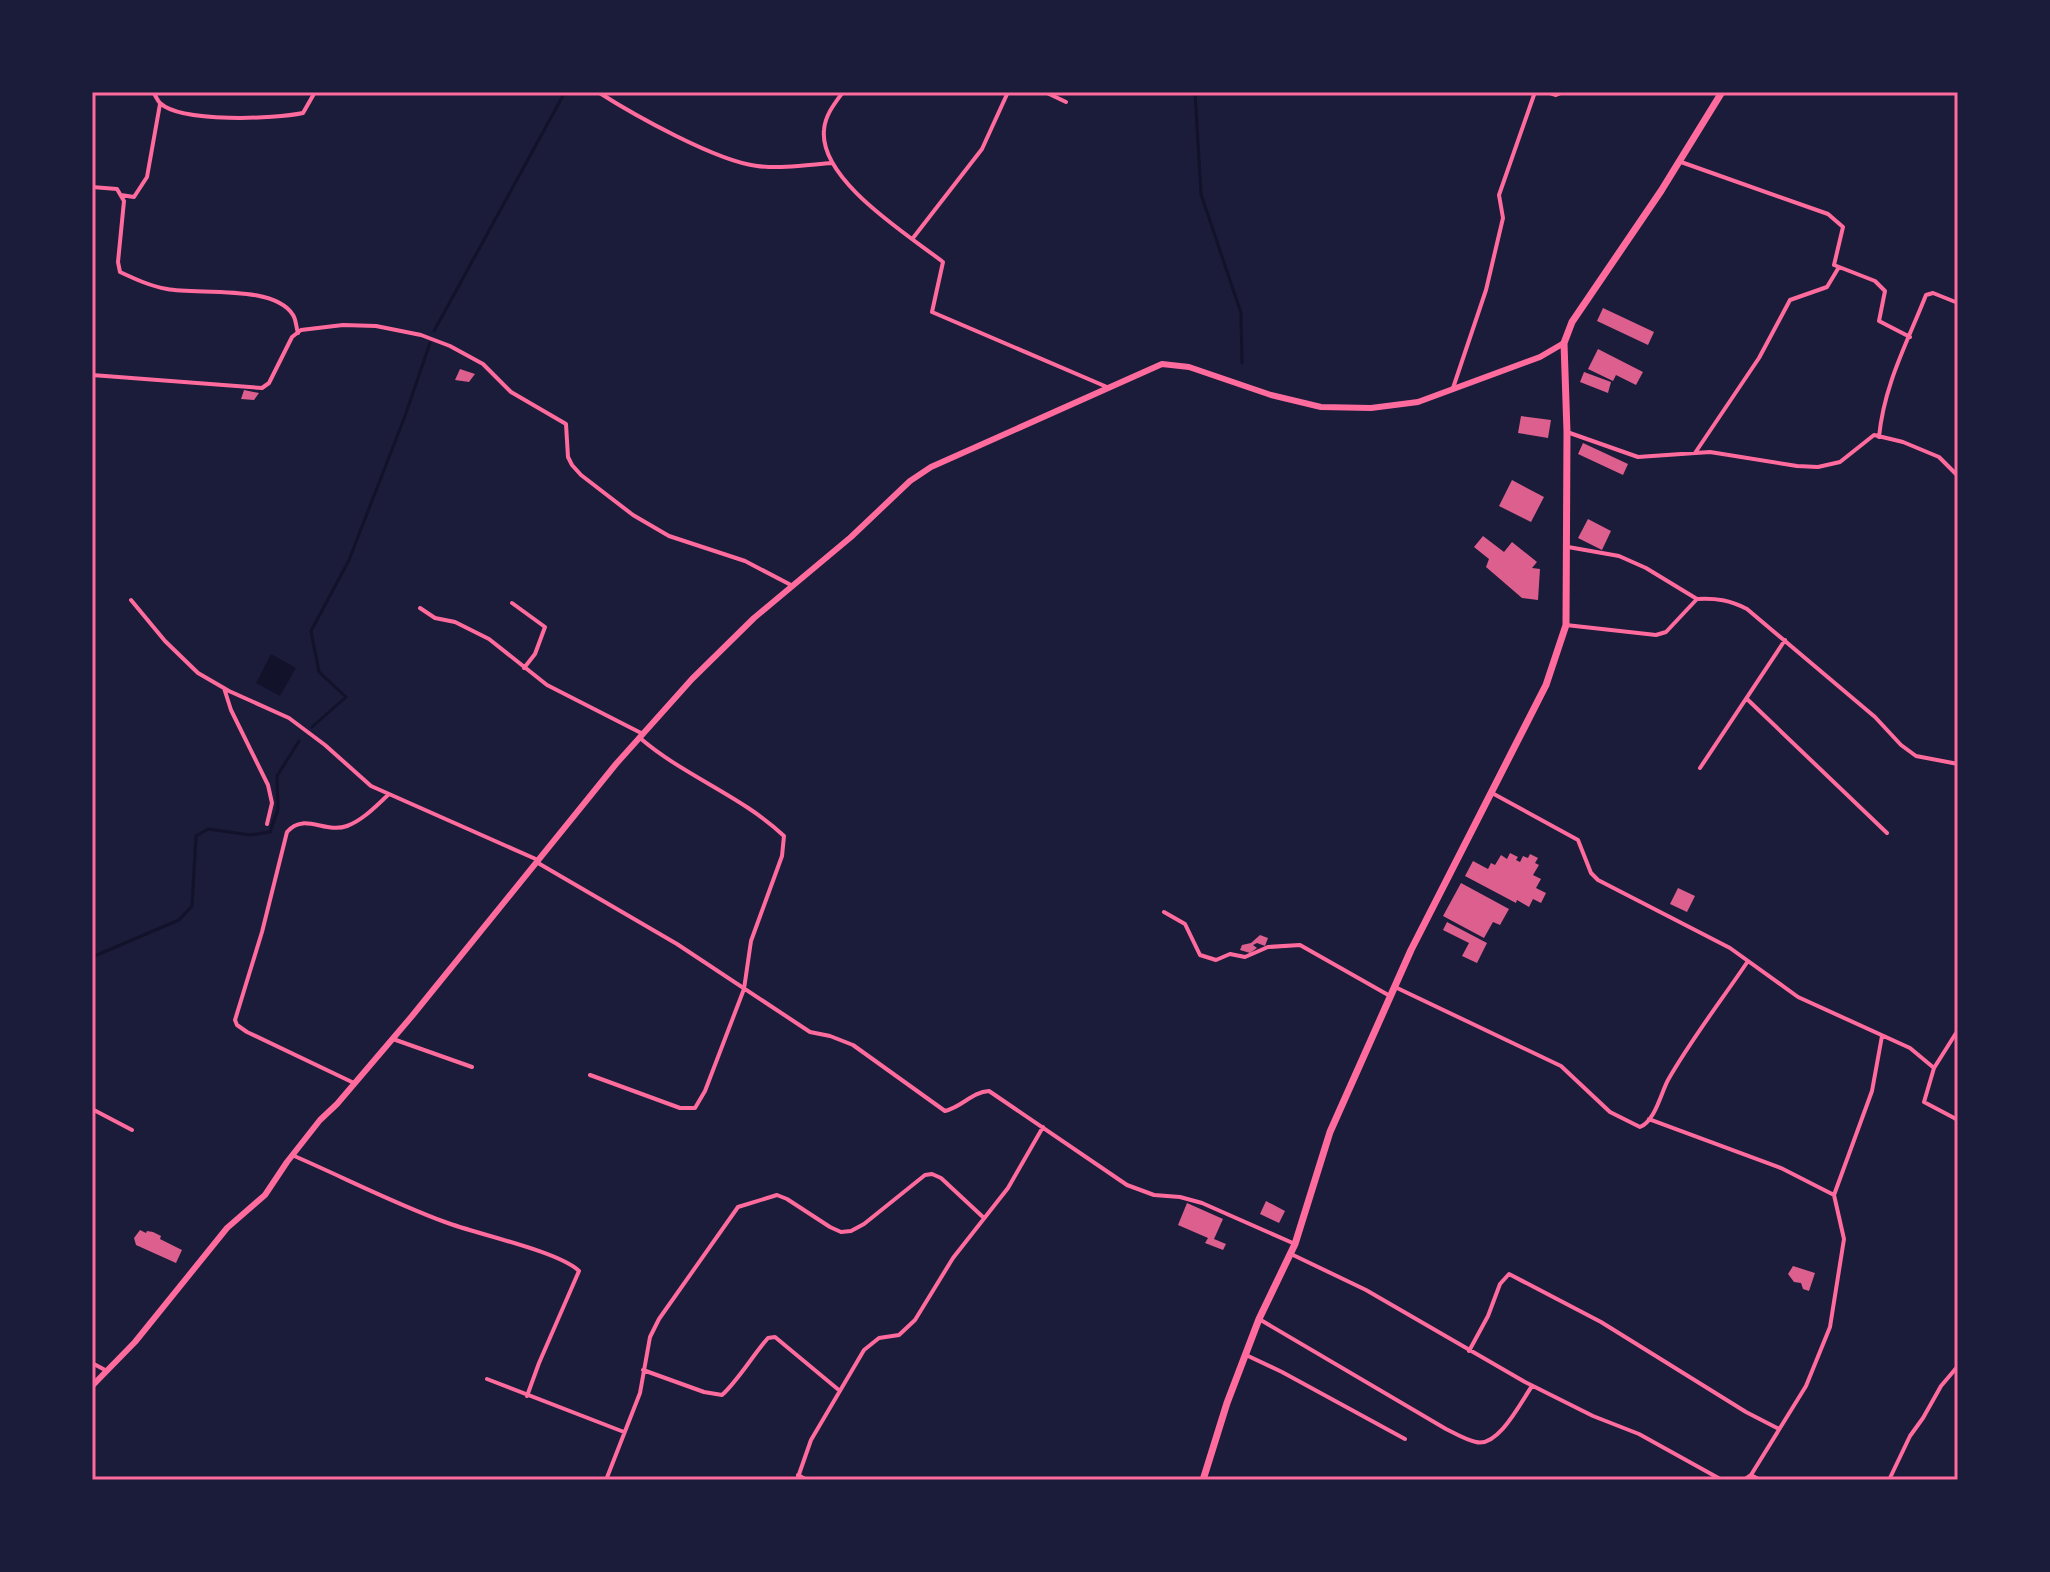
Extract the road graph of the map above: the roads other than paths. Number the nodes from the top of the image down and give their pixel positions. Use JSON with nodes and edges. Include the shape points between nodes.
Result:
{"nodes":[{"id":1,"x":153,"y":92,"type":"edge"},
{"id":2,"x":315,"y":92,"type":"edge"},
{"id":3,"x":598,"y":92,"type":"edge"},
{"id":4,"x":843,"y":92,"type":"edge"},
{"id":5,"x":1008,"y":92,"type":"edge"},
{"id":6,"x":1045,"y":92,"type":"edge"},
{"id":7,"x":1535,"y":92,"type":"edge"},
{"id":8,"x":1547,"y":92,"type":"edge"},
{"id":9,"x":1563,"y":92,"type":"edge"},
{"id":10,"x":1722,"y":92,"type":"edge"},
{"id":11,"x":1066,"y":102,"type":"dead end"},
{"id":12,"x":160,"y":104,"type":"junction"},
{"id":13,"x":1680,"y":161,"type":"junction"},
{"id":14,"x":832,"y":163,"type":"junction"},
{"id":15,"x":92,"y":187,"type":"edge"},
{"id":16,"x":121,"y":195,"type":"junction"},
{"id":17,"x":913,"y":238,"type":"junction"},
{"id":18,"x":1839,"y":267,"type":"junction"},
{"id":19,"x":1958,"y":303,"type":"edge"},
{"id":20,"x":298,"y":333,"type":"junction"},
{"id":21,"x":1910,"y":337,"type":"junction"},
{"id":22,"x":1564,"y":343,"type":"junction"},
{"id":23,"x":92,"y":375,"type":"edge"},
{"id":24,"x":1109,"y":388,"type":"junction"},
{"id":25,"x":1453,"y":389,"type":"junction"},
{"id":26,"x":1567,"y":432,"type":"junction"},
{"id":27,"x":1879,"y":437,"type":"junction"},
{"id":28,"x":1695,"y":453,"type":"junction"},
{"id":29,"x":1958,"y":476,"type":"edge"},
{"id":30,"x":1567,"y":547,"type":"junction"},
{"id":31,"x":791,"y":585,"type":"junction"},
{"id":32,"x":1697,"y":599,"type":"junction"},
{"id":33,"x":131,"y":600,"type":"dead end"},
{"id":34,"x":512,"y":603,"type":"dead end"},
{"id":35,"x":420,"y":608,"type":"dead end"},
{"id":36,"x":1566,"y":625,"type":"junction"},
{"id":37,"x":1785,"y":640,"type":"junction"},
{"id":38,"x":524,"y":668,"type":"junction"},
{"id":39,"x":224,"y":688,"type":"junction"},
{"id":40,"x":1747,"y":699,"type":"junction"},
{"id":41,"x":641,"y":736,"type":"junction"},
{"id":42,"x":1958,"y":764,"type":"edge"},
{"id":43,"x":1700,"y":768,"type":"dead end"},
{"id":44,"x":1489,"y":792,"type":"junction"},
{"id":45,"x":388,"y":795,"type":"junction"},
{"id":46,"x":267,"y":824,"type":"dead end"},
{"id":47,"x":1887,"y":833,"type":"dead end"},
{"id":48,"x":539,"y":862,"type":"junction"},
{"id":49,"x":1164,"y":912,"type":"dead end"},
{"id":50,"x":1748,"y":961,"type":"junction"},
{"id":51,"x":1395,"y":987,"type":"junction"},
{"id":52,"x":744,"y":989,"type":"junction"},
{"id":53,"x":1390,"y":996,"type":"junction"},
{"id":54,"x":1958,"y":1030,"type":"edge"},
{"id":55,"x":1882,"y":1036,"type":"junction"},
{"id":56,"x":393,"y":1039,"type":"junction"},
{"id":57,"x":472,"y":1067,"type":"dead end"},
{"id":58,"x":1934,"y":1068,"type":"junction"},
{"id":59,"x":590,"y":1075,"type":"dead end"},
{"id":60,"x":354,"y":1083,"type":"junction"},
{"id":61,"x":92,"y":1109,"type":"edge"},
{"id":62,"x":1649,"y":1119,"type":"junction"},
{"id":63,"x":1958,"y":1120,"type":"edge"},
{"id":64,"x":1043,"y":1127,"type":"junction"},
{"id":65,"x":132,"y":1130,"type":"dead end"},
{"id":66,"x":292,"y":1155,"type":"junction"},
{"id":67,"x":1834,"y":1195,"type":"junction"},
{"id":68,"x":984,"y":1218,"type":"junction"},
{"id":69,"x":1295,"y":1244,"type":"junction"},
{"id":70,"x":1291,"y":1254,"type":"junction"},
{"id":71,"x":1259,"y":1319,"type":"junction"},
{"id":72,"x":1469,"y":1351,"type":"junction"},
{"id":73,"x":1246,"y":1355,"type":"junction"},
{"id":74,"x":92,"y":1363,"type":"edge"},
{"id":75,"x":1958,"y":1366,"type":"edge"},
{"id":76,"x":643,"y":1370,"type":"junction"},
{"id":77,"x":107,"y":1371,"type":"junction"},
{"id":78,"x":487,"y":1379,"type":"dead end"},
{"id":79,"x":92,"y":1386,"type":"edge"},
{"id":80,"x":1532,"y":1386,"type":"junction"},
{"id":81,"x":840,"y":1391,"type":"junction"},
{"id":82,"x":527,"y":1396,"type":"junction"},
{"id":83,"x":1779,"y":1429,"type":"junction"},
{"id":84,"x":624,"y":1432,"type":"junction"},
{"id":85,"x":1405,"y":1439,"type":"dead end"},
{"id":86,"x":1751,"y":1475,"type":"junction"},
{"id":87,"x":797,"y":1478,"type":"edge"},
{"id":88,"x":606,"y":1480,"type":"edge"},
{"id":89,"x":807,"y":1480,"type":"edge"},
{"id":90,"x":1203,"y":1480,"type":"edge"},
{"id":91,"x":1722,"y":1480,"type":"edge"},
{"id":92,"x":1744,"y":1480,"type":"edge"},
{"id":93,"x":1760,"y":1480,"type":"edge"},
{"id":94,"x":1889,"y":1480,"type":"edge"}],
"edges":[{"from":1,"to":12,"type":"street"},
{"from":2,"to":12,"type":"street","via":[[303,113],[290,116],[224,119]]},
{"from":3,"to":14,"type":"street","via":[[680,137],[754,166]]},
{"from":4,"to":14,"type":"street","via":[[823,131]]},
{"from":5,"to":17,"type":"street","via":[[982,149]]},
{"from":6,"to":11,"type":"street"},
{"from":7,"to":25,"type":"street","via":[[1499,195],[1503,218],[1486,290]]},
{"from":8,"to":9,"type":"street"},
{"from":10,"to":13,"type":"highway"},
{"from":12,"to":16,"type":"street","via":[[143,187],[134,197]]},
{"from":13,"to":18,"type":"street","via":[[1828,214],[1843,227],[1834,265]]},
{"from":13,"to":22,"type":"highway","via":[[1572,322]]},
{"from":14,"to":17,"type":"street","via":[[848,188]]},
{"from":15,"to":16,"type":"street","via":[[117,189]]},
{"from":16,"to":20,"type":"street","via":[[120,272],[165,289],[271,300],[294,315]]},
{"from":17,"to":24,"type":"street","via":[[943,262],[932,312]]},
{"from":18,"to":21,"type":"street","via":[[1875,281],[1885,291],[1879,321]]},
{"from":18,"to":28,"type":"street","via":[[1827,287],[1790,300],[1759,358]]},
{"from":19,"to":21,"type":"street","via":[[1926,295]]},
{"from":20,"to":23,"type":"street","via":[[262,388]]},
{"from":20,"to":31,"type":"street","via":[[314,327],[376,326],[450,346],[483,364],[511,392],[566,424],[572,465],[633,515],[669,536],[745,561]]},
{"from":21,"to":27,"type":"street","via":[[1885,396]]},
{"from":22,"to":25,"type":"main road"},
{"from":22,"to":26,"type":"highway"},
{"from":24,"to":25,"type":"main road","via":[[1162,364],[1189,367],[1321,407],[1418,402]]},
{"from":24,"to":31,"type":"main road","via":[[931,467]]},
{"from":26,"to":28,"type":"street","via":[[1638,457]]},
{"from":26,"to":30,"type":"highway"},
{"from":27,"to":28,"type":"street","via":[[1874,435],[1840,462],[1818,467]]},
{"from":27,"to":29,"type":"street","via":[[1939,457]]},
{"from":30,"to":32,"type":"street","via":[[1619,556]]},
{"from":30,"to":36,"type":"highway"},
{"from":31,"to":41,"type":"main road"},
{"from":32,"to":36,"type":"street","via":[[1666,632],[1656,635]]},
{"from":32,"to":37,"type":"street","via":[[1737,603]]},
{"from":33,"to":39,"type":"street","via":[[198,673]]},
{"from":34,"to":38,"type":"street","via":[[545,627]]},
{"from":35,"to":38,"type":"street","via":[[489,639]]},
{"from":36,"to":44,"type":"highway","via":[[1546,685]]},
{"from":37,"to":40,"type":"street"},
{"from":37,"to":42,"type":"street","via":[[1916,756]]},
{"from":38,"to":41,"type":"street"},
{"from":39,"to":45,"type":"street","via":[[289,718]]},
{"from":39,"to":46,"type":"street","via":[[268,785],[272,803]]},
{"from":40,"to":43,"type":"street"},
{"from":40,"to":47,"type":"street"},
{"from":41,"to":48,"type":"main road"},
{"from":41,"to":52,"type":"street","via":[[784,836],[782,856],[751,941]]},
{"from":44,"to":50,"type":"street","via":[[1578,840],[1598,880]]},
{"from":44,"to":51,"type":"highway"},
{"from":45,"to":48,"type":"street"},
{"from":45,"to":60,"type":"street","via":[[347,826],[306,822],[287,832],[235,1020],[247,1032]]},
{"from":48,"to":52,"type":"street"},
{"from":48,"to":56,"type":"main road"},
{"from":49,"to":53,"type":"street","via":[[1185,924],[1200,955],[1216,960],[1300,945]]},
{"from":50,"to":55,"type":"street","via":[[1798,997]]},
{"from":50,"to":62,"type":"street","via":[[1692,1038]]},
{"from":51,"to":53,"type":"highway"},
{"from":51,"to":62,"type":"street","via":[[1561,1066],[1610,1112],[1640,1127]]},
{"from":52,"to":59,"type":"street","via":[[695,1108],[680,1108]]},
{"from":52,"to":64,"type":"street","via":[[810,1032],[853,1045],[945,1111],[989,1091]]},
{"from":53,"to":69,"type":"highway","via":[[1330,1132]]},
{"from":54,"to":58,"type":"street"},
{"from":55,"to":58,"type":"street","via":[[1910,1048]]},
{"from":55,"to":67,"type":"street","via":[[1872,1091]]},
{"from":56,"to":57,"type":"street"},
{"from":56,"to":60,"type":"main road"},
{"from":58,"to":63,"type":"street","via":[[1924,1102]]},
{"from":60,"to":66,"type":"main road"},
{"from":61,"to":65,"type":"street"},
{"from":62,"to":67,"type":"street","via":[[1781,1168]]},
{"from":64,"to":68,"type":"street"},
{"from":64,"to":69,"type":"street","via":[[1127,1185],[1202,1203]]},
{"from":66,"to":77,"type":"main road","via":[[265,1195],[227,1228]]},
{"from":66,"to":82,"type":"street","via":[[445,1222],[579,1271]]},
{"from":67,"to":83,"type":"street","via":[[1844,1239],[1830,1327],[1806,1386]]},
{"from":68,"to":76,"type":"street","via":[[932,1174],[851,1231],[830,1227],[777,1195],[738,1207],[659,1319]]},
{"from":68,"to":81,"type":"street","via":[[915,1320],[899,1335],[872,1342]]},
{"from":69,"to":70,"type":"highway"},
{"from":70,"to":71,"type":"highway"},
{"from":70,"to":72,"type":"street","via":[[1366,1290]]},
{"from":71,"to":73,"type":"highway"},
{"from":71,"to":80,"type":"street","via":[[1478,1443],[1489,1442],[1500,1431]]},
{"from":72,"to":80,"type":"street"},
{"from":72,"to":83,"type":"street","via":[[1509,1274],[1601,1322]]},
{"from":73,"to":85,"type":"street"},
{"from":73,"to":90,"type":"highway"},
{"from":74,"to":77,"type":"street"},
{"from":75,"to":94,"type":"street","via":[[1910,1436]]},
{"from":76,"to":81,"type":"street","via":[[722,1395],[768,1338],[775,1337]]},
{"from":76,"to":84,"type":"street"},
{"from":77,"to":79,"type":"main road"},
{"from":78,"to":82,"type":"street"},
{"from":80,"to":91,"type":"street","via":[[1639,1434]]},
{"from":81,"to":87,"type":"street","via":[[811,1440]]},
{"from":82,"to":84,"type":"street"},
{"from":83,"to":86,"type":"street"},
{"from":84,"to":88,"type":"street"},
{"from":86,"to":92,"type":"street"},
{"from":86,"to":93,"type":"street"},
{"from":87,"to":89,"type":"street"}]}
